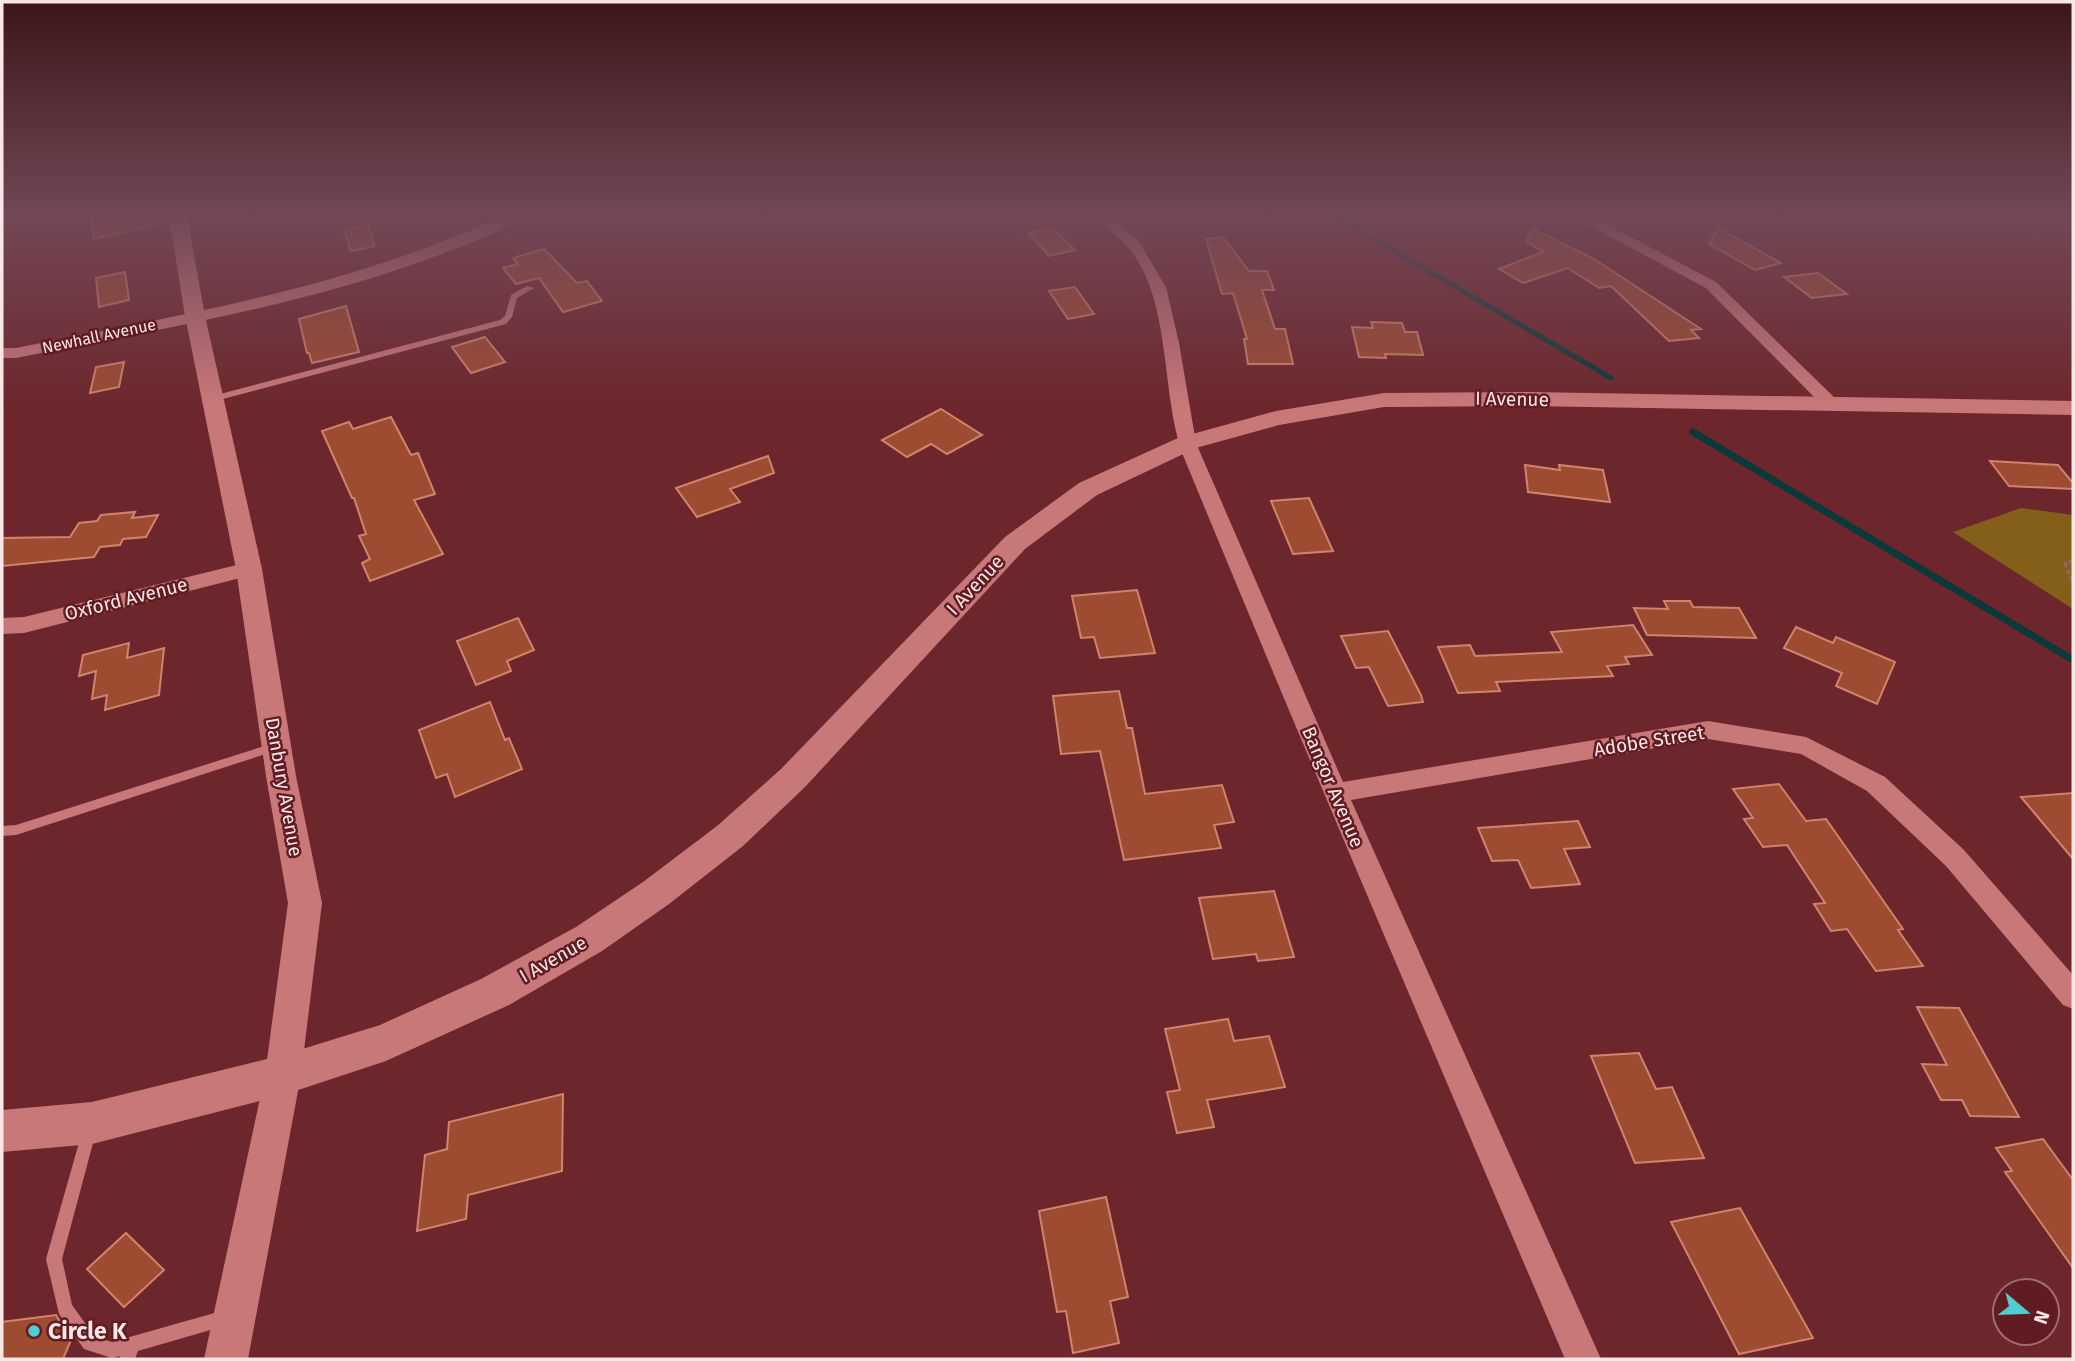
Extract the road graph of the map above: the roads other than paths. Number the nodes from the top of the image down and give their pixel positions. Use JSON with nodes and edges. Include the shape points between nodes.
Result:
{"nodes":[{"id":1,"x":189,"y":280,"type":"edge"},
{"id":2,"x":344,"y":280,"type":"edge"},
{"id":3,"x":1154,"y":280,"type":"edge"},
{"id":4,"x":1701,"y":280,"type":"edge"},
{"id":5,"x":530,"y":288,"type":"dead end"},
{"id":6,"x":195,"y":316,"type":"junction"},
{"id":7,"x":2,"y":353,"type":"edge"},
{"id":8,"x":212,"y":399,"type":"junction"},
{"id":9,"x":1832,"y":405,"type":"junction"},
{"id":10,"x":2073,"y":408,"type":"edge"},
{"id":11,"x":1187,"y":443,"type":"junction"},
{"id":12,"x":249,"y":569,"type":"junction"},
{"id":13,"x":2,"y":626,"type":"edge"},
{"id":14,"x":276,"y":746,"type":"junction"},
{"id":15,"x":1335,"y":793,"type":"junction"},
{"id":16,"x":2,"y":831,"type":"edge"},
{"id":17,"x":2073,"y":996,"type":"edge"},
{"id":18,"x":283,"y":1074,"type":"junction"},
{"id":19,"x":92,"y":1123,"type":"junction"},
{"id":20,"x":2,"y":1131,"type":"edge"},
{"id":21,"x":234,"y":1315,"type":"junction"},
{"id":22,"x":129,"y":1352,"type":"edge"},
{"id":23,"x":226,"y":1359,"type":"edge"},
{"id":24,"x":1584,"y":1359,"type":"edge"}],
"edges":[{"from":1,"to":6,"type":"street","name":"Danbury Avenue"},
{"from":2,"to":6,"type":"street"},
{"from":3,"to":11,"type":"street","name":"Bangor Avenue","via":[[1171,343]]},
{"from":4,"to":9,"type":"street","via":[[1768,338]]},
{"from":5,"to":8,"type":"lane","via":[[514,296],[503,322]]},
{"from":6,"to":7,"type":"street","name":"Newhall Avenue"},
{"from":6,"to":8,"type":"street","name":"Danbury Avenue"},
{"from":8,"to":12,"type":"street","name":"Danbury Avenue"},
{"from":9,"to":10,"type":"main road","name":"I Avenue"},
{"from":9,"to":11,"type":"main road","name":"I Avenue","via":[[1384,400],[1276,418]]},
{"from":11,"to":15,"type":"street","name":"Bangor Avenue"},
{"from":11,"to":18,"type":"main road","name":"I Avenue","via":[[1088,489],[1015,543],[793,778],[730,836],[656,893],[589,939],[495,992],[386,1042]]},
{"from":12,"to":13,"type":"street","name":"Oxford Avenue","via":[[24,625]]},
{"from":12,"to":14,"type":"street","name":"Danbury Avenue"},
{"from":14,"to":16,"type":"lane"},
{"from":14,"to":18,"type":"street","name":"Danbury Avenue","via":[[305,903]]},
{"from":15,"to":17,"type":"street","name":"Adobe Street","via":[[1708,730],[1806,746],[1876,784],[1955,858]]},
{"from":15,"to":24,"type":"street","name":"Bangor Avenue"},
{"from":18,"to":19,"type":"main road","name":"I Avenue"},
{"from":18,"to":21,"type":"street","name":"Danbury Avenue"},
{"from":19,"to":20,"type":"main road","name":"I Avenue"},
{"from":19,"to":22,"type":"lane","via":[[54,1259],[65,1308],[90,1343]]},
{"from":21,"to":22,"type":"lane"},
{"from":21,"to":23,"type":"street","name":"Danbury Avenue"}]}
